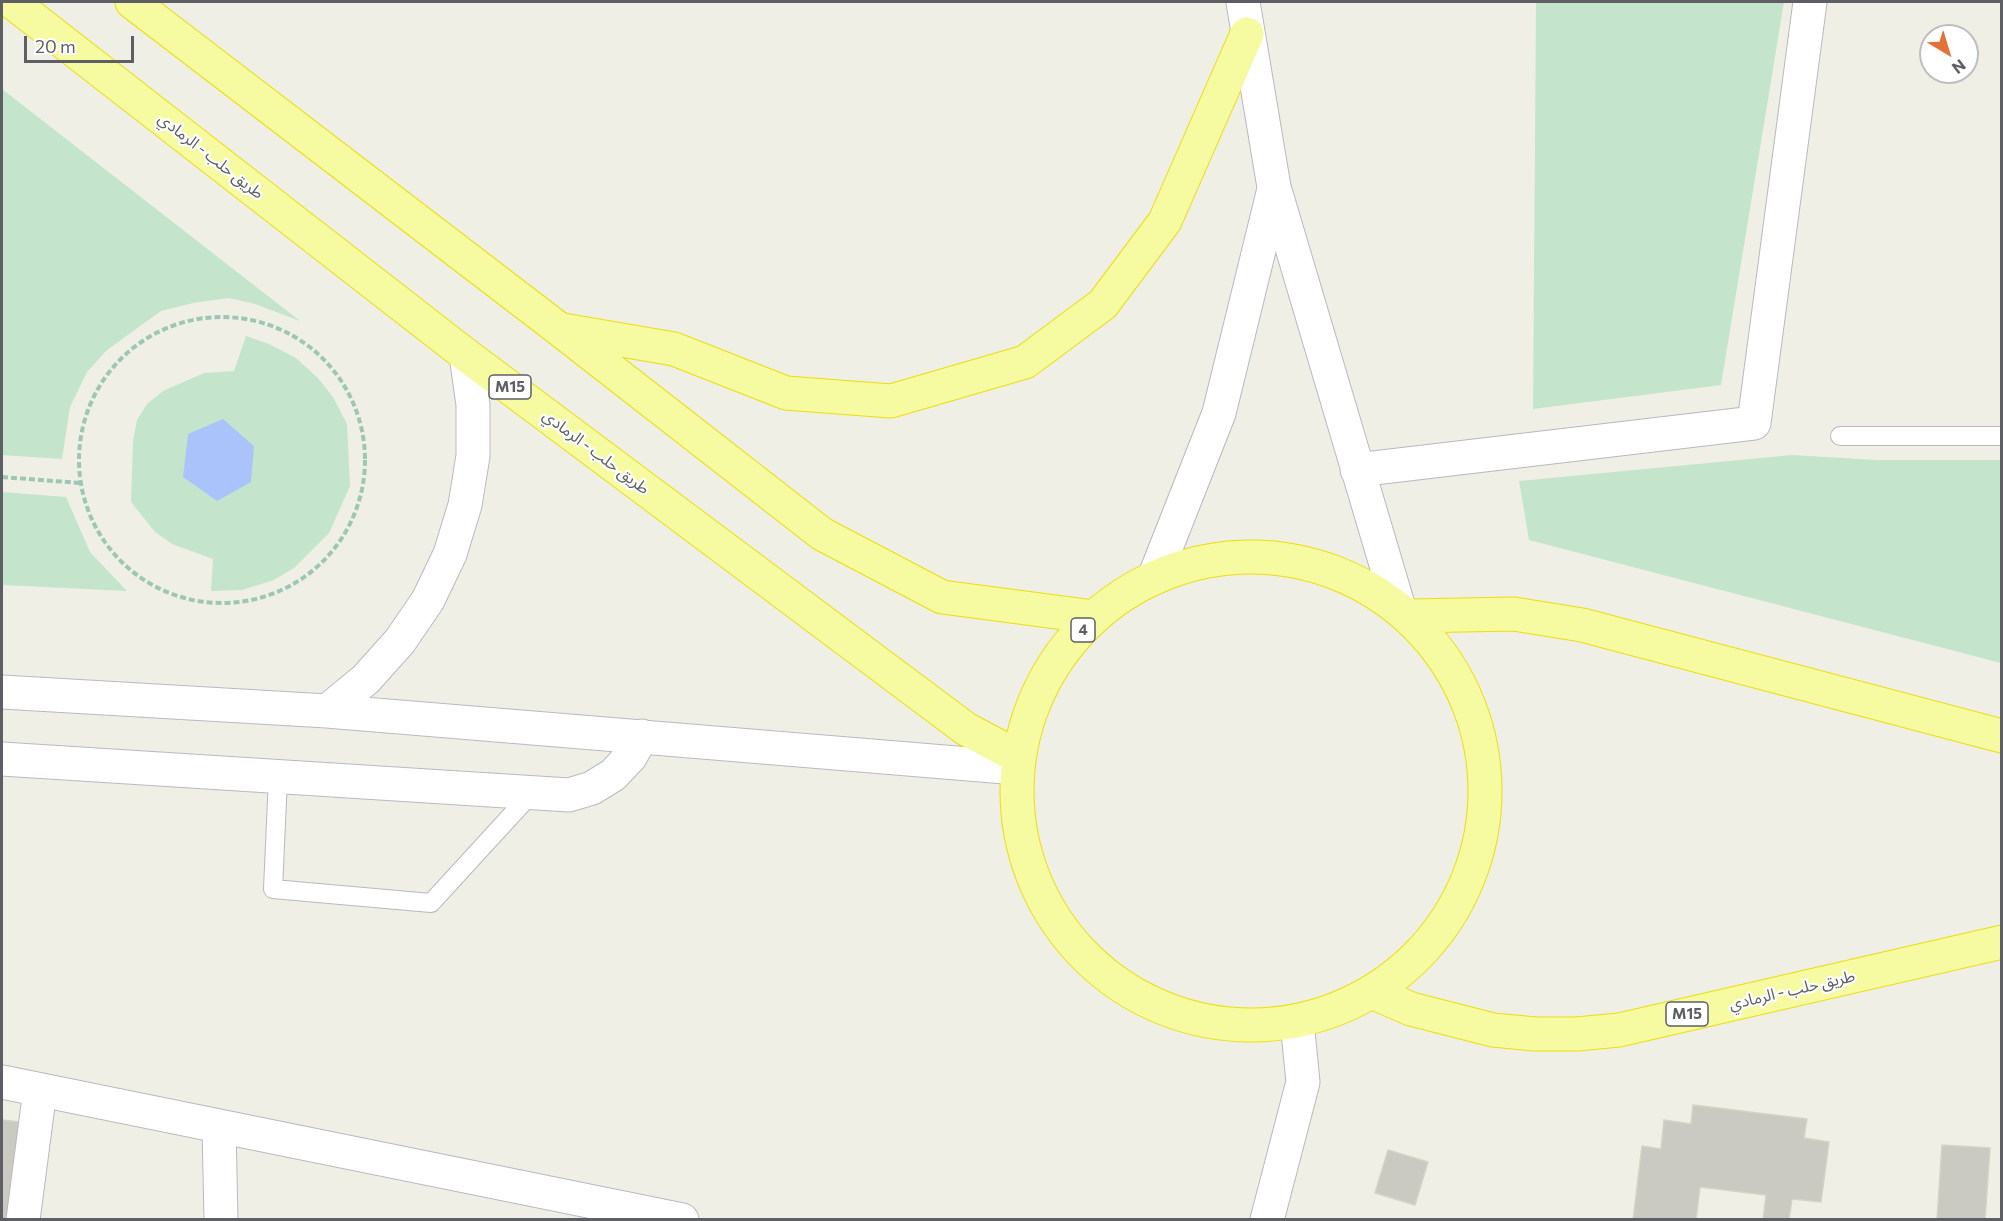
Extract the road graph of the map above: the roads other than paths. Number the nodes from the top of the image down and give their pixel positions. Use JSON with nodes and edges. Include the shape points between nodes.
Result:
{"nodes":[{"id":1,"x":12,"y":2,"type":"edge"},
{"id":2,"x":132,"y":2,"type":"edge"},
{"id":3,"x":1243,"y":2,"type":"edge"},
{"id":4,"x":1810,"y":2,"type":"edge"},
{"id":5,"x":1248,"y":34,"type":"junction"},
{"id":6,"x":1274,"y":187,"type":"junction"},
{"id":7,"x":560,"y":329,"type":"junction"},
{"id":8,"x":466,"y":355,"type":"junction"},
{"id":9,"x":1840,"y":436,"type":"dead end"},
{"id":10,"x":2001,"y":436,"type":"edge"},
{"id":11,"x":1357,"y":470,"type":"junction"},
{"id":12,"x":1154,"y":578,"type":"junction"},
{"id":13,"x":1404,"y":612,"type":"junction"},
{"id":14,"x":1094,"y":617,"type":"junction"},
{"id":15,"x":2,"y":692,"type":"edge"},
{"id":16,"x":327,"y":711,"type":"junction"},
{"id":17,"x":642,"y":736,"type":"junction"},
{"id":18,"x":2001,"y":736,"type":"edge"},
{"id":19,"x":2,"y":759,"type":"edge"},
{"id":20,"x":1018,"y":762,"type":"junction"},
{"id":21,"x":278,"y":778,"type":"junction"},
{"id":22,"x":530,"y":795,"type":"junction"},
{"id":23,"x":2001,"y":942,"type":"edge"},
{"id":24,"x":1372,"y":993,"type":"junction"},
{"id":25,"x":1297,"y":1022,"type":"junction"},
{"id":26,"x":2,"y":1082,"type":"edge"},
{"id":27,"x":40,"y":1090,"type":"junction"},
{"id":28,"x":219,"y":1126,"type":"junction"},
{"id":29,"x":23,"y":1220,"type":"edge"},
{"id":30,"x":221,"y":1220,"type":"edge"},
{"id":31,"x":682,"y":1220,"type":"edge"},
{"id":32,"x":1267,"y":1220,"type":"edge"}],
"edges":[{"from":1,"to":8,"type":"highway","name":"طريق حلب - الرمادي","number":"M15"},
{"from":2,"to":7,"type":"highway"},
{"from":3,"to":5,"type":"street"},
{"from":4,"to":11,"type":"street","via":[[1754,423]]},
{"from":5,"to":6,"type":"street"},
{"from":5,"to":7,"type":"highway","via":[[1165,221],[1103,304],[1025,362],[891,401],[786,393],[674,349]]},
{"from":6,"to":11,"type":"street"},
{"from":6,"to":12,"type":"street","via":[[1219,413]]},
{"from":7,"to":14,"type":"highway","via":[[822,534],[942,597]]},
{"from":8,"to":16,"type":"street","via":[[473,405],[473,456],[465,505],[450,554],[428,600],[400,642],[366,679]]},
{"from":8,"to":20,"type":"highway","name":"طريق حلب - الرمادي","number":"M15","via":[[966,729]]},
{"from":9,"to":10,"type":"lane"},
{"from":11,"to":13,"type":"street"},
{"from":12,"to":13,"type":"highway","number":"4","via":[[1216,559],[1281,558],[1344,575]]},
{"from":12,"to":14,"type":"highway","number":"4"},
{"from":13,"to":18,"type":"highway","via":[[1514,614],[1581,625]]},
{"from":13,"to":24,"type":"highway","number":"4","via":[[1450,664],[1476,721],[1487,783],[1481,845],[1458,903],[1421,954]]},
{"from":14,"to":20,"type":"highway","number":"4","via":[[1058,658],[1033,705]]},
{"from":15,"to":16,"type":"street"},
{"from":16,"to":17,"type":"street"},
{"from":17,"to":20,"type":"street"},
{"from":17,"to":22,"type":"street","via":[[613,775],[592,788],[569,795]]},
{"from":19,"to":21,"type":"street"},
{"from":20,"to":25,"type":"highway","number":"4","via":[[1019,830],[1038,890],[1071,943],[1117,985],[1173,1014],[1234,1026]]},
{"from":21,"to":22,"type":"street"},
{"from":21,"to":22,"type":"lane","via":[[273,889],[431,903]]},
{"from":23,"to":24,"type":"highway","name":"طريق حلب - الرمادي","number":"M15","via":[[1619,1030],[1577,1034],[1493,1030],[1441,1019]]},
{"from":24,"to":25,"type":"highway","number":"4"},
{"from":25,"to":32,"type":"street","via":[[1303,1082]]},
{"from":26,"to":27,"type":"street"},
{"from":27,"to":28,"type":"street"},
{"from":27,"to":29,"type":"street"},
{"from":28,"to":30,"type":"street"},
{"from":28,"to":31,"type":"street"}]}
